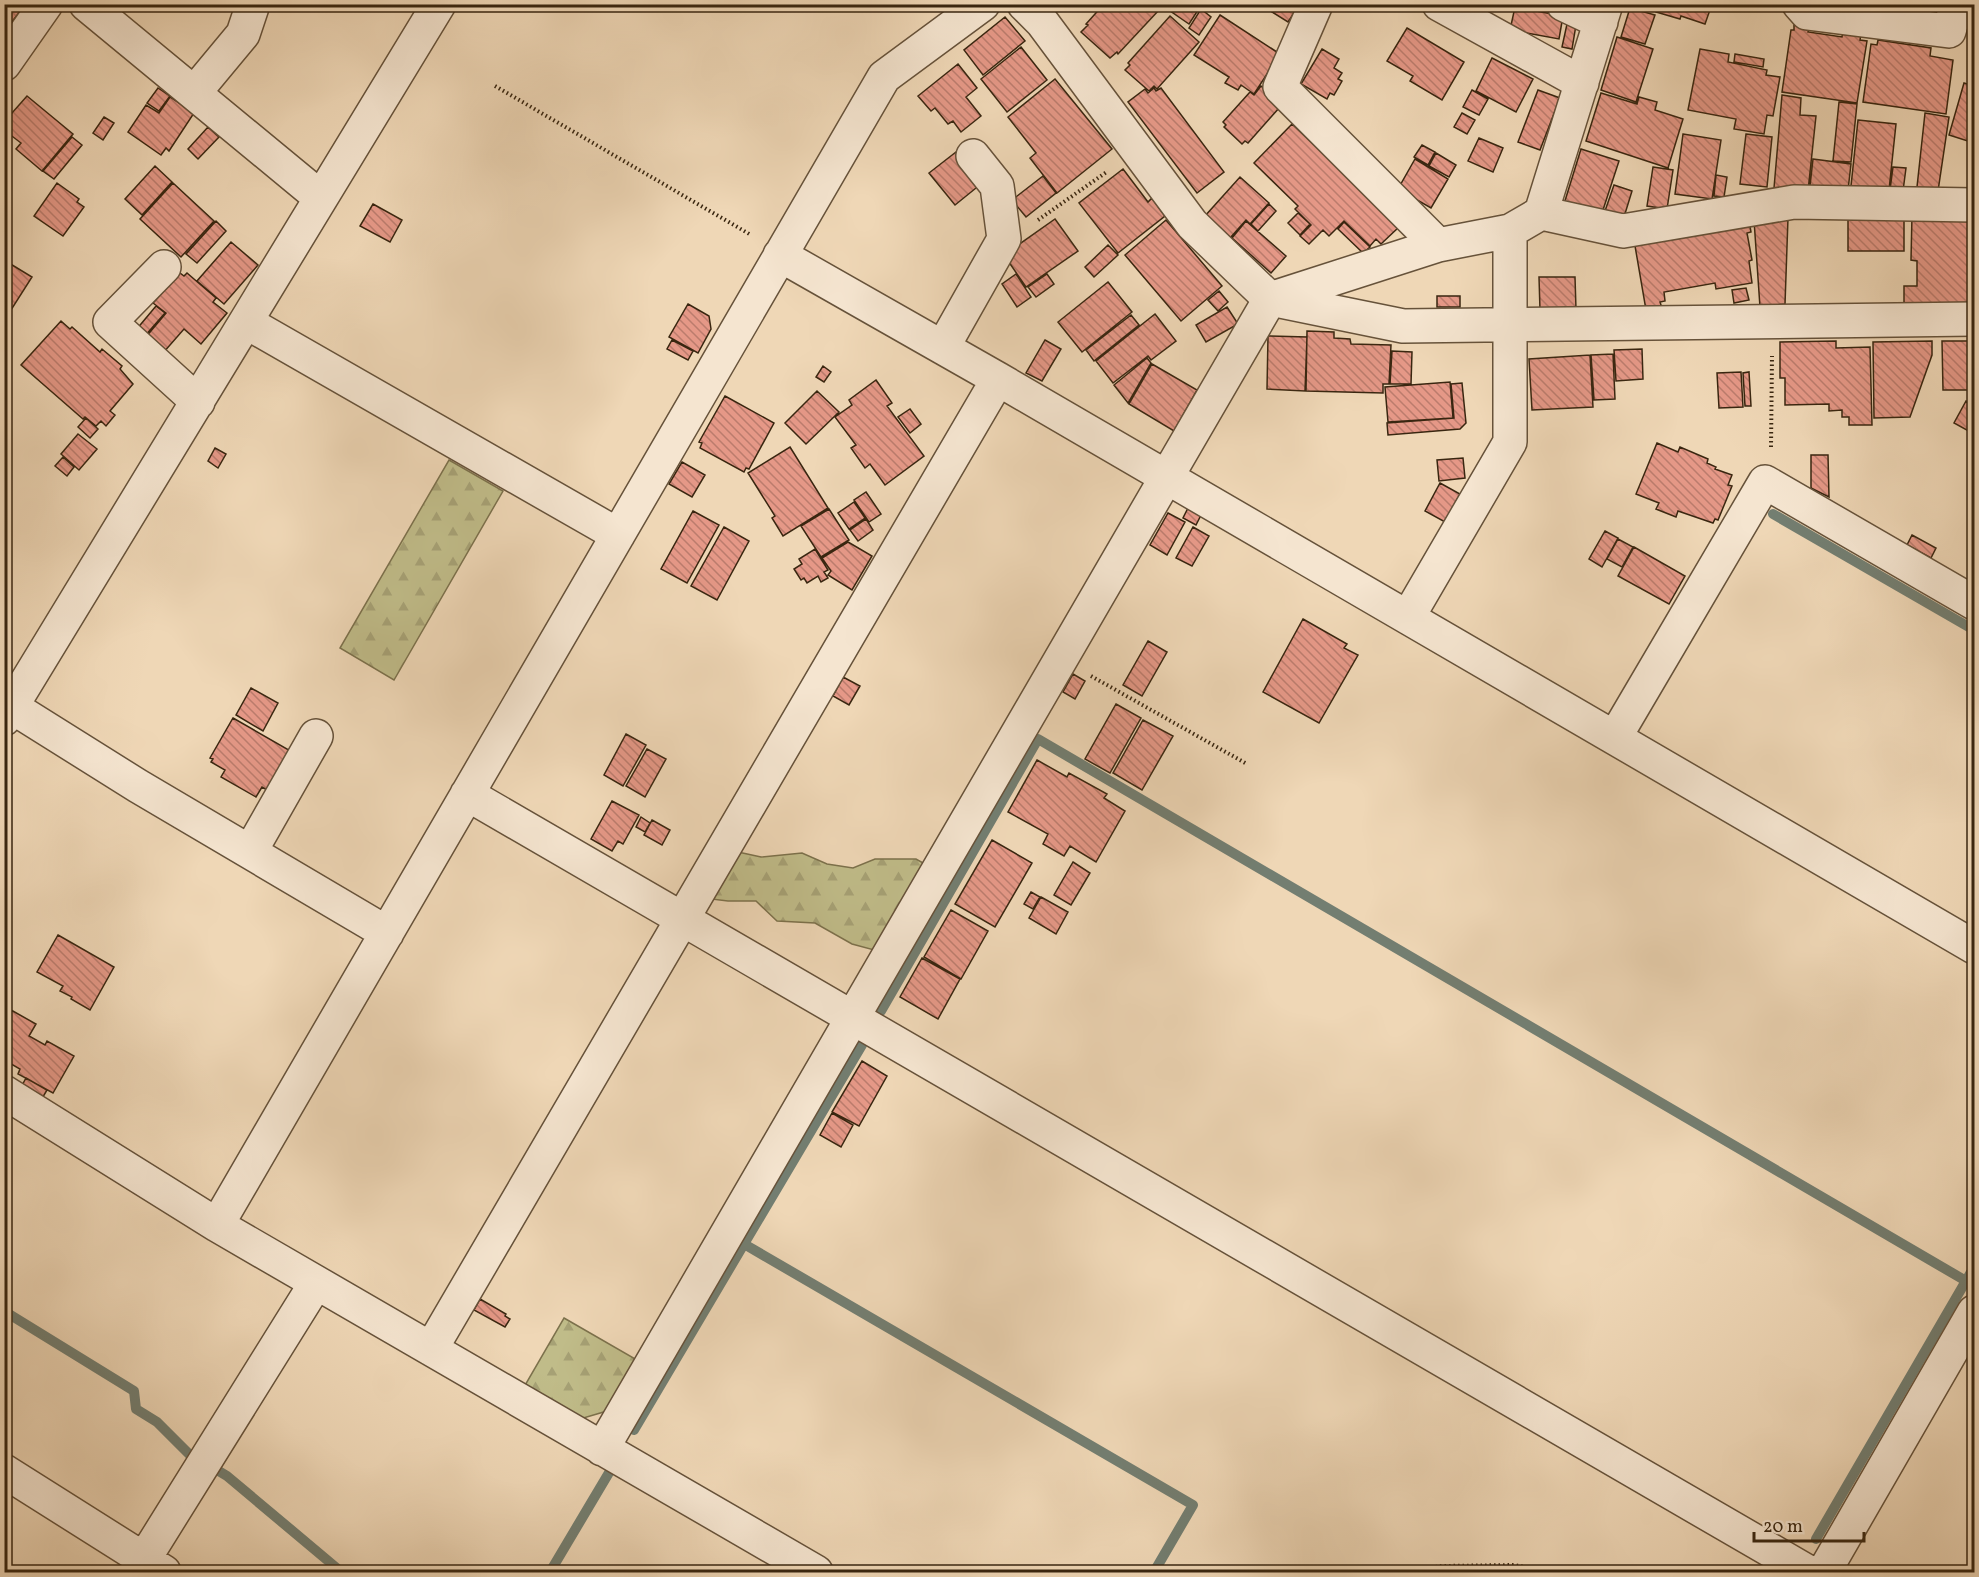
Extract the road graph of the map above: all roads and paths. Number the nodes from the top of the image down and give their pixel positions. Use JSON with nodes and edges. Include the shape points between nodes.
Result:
{"nodes":[{"id":1,"x":46,"y":4,"type":"edge"},
{"id":2,"x":86,"y":4,"type":"edge"},
{"id":3,"x":253,"y":4,"type":"edge"},
{"id":4,"x":439,"y":4,"type":"edge"},
{"id":5,"x":983,"y":4,"type":"edge"},
{"id":6,"x":1024,"y":4,"type":"edge"},
{"id":7,"x":1316,"y":4,"type":"edge"},
{"id":8,"x":1439,"y":4,"type":"edge"},
{"id":9,"x":1563,"y":4,"type":"edge"},
{"id":10,"x":1799,"y":4,"type":"edge"},
{"id":11,"x":1957,"y":4,"type":"edge"},
{"id":12,"x":1604,"y":13,"type":"edge"},
{"id":13,"x":4,"y":64,"type":"edge"},
{"id":14,"x":1582,"y":83,"type":"junction"},
{"id":15,"x":495,"y":86,"type":"dead end"},
{"id":16,"x":194,"y":93,"type":"junction"},
{"id":17,"x":1138,"y":150,"type":"junction"},
{"id":18,"x":973,"y":156,"type":"dead end"},
{"id":19,"x":321,"y":198,"type":"junction"},
{"id":20,"x":1974,"y":205,"type":"edge"},
{"id":21,"x":1541,"y":213,"type":"junction"},
{"id":22,"x":1510,"y":231,"type":"junction"},
{"id":23,"x":1438,"y":245,"type":"junction"},
{"id":24,"x":999,"y":247,"type":"junction"},
{"id":25,"x":781,"y":254,"type":"junction"},
{"id":26,"x":164,"y":267,"type":"dead end"},
{"id":27,"x":1270,"y":299,"type":"junction"},
{"id":28,"x":1974,"y":319,"type":"edge"},
{"id":29,"x":246,"y":322,"type":"junction"},
{"id":30,"x":1772,"y":322,"type":"junction"},
{"id":31,"x":1510,"y":326,"type":"junction"},
{"id":32,"x":943,"y":347,"type":"junction"},
{"id":33,"x":998,"y":379,"type":"junction"},
{"id":34,"x":198,"y":402,"type":"junction"},
{"id":35,"x":1167,"y":477,"type":"junction"},
{"id":36,"x":1771,"y":485,"type":"junction"},
{"id":37,"x":618,"y":535,"type":"junction"},
{"id":38,"x":1974,"y":603,"type":"edge"},
{"id":39,"x":1408,"y":617,"type":"junction"},
{"id":40,"x":1061,"y":659,"type":"junction"},
{"id":41,"x":10,"y":700,"type":"edge"},
{"id":42,"x":316,"y":736,"type":"dead end"},
{"id":43,"x":1614,"y":737,"type":"junction"},
{"id":44,"x":1247,"y":764,"type":"dead end"},
{"id":45,"x":467,"y":794,"type":"junction"},
{"id":46,"x":249,"y":852,"type":"junction"},
{"id":47,"x":682,"y":919,"type":"junction"},
{"id":48,"x":387,"y":933,"type":"junction"},
{"id":49,"x":1974,"y":947,"type":"edge"},
{"id":50,"x":853,"y":1018,"type":"junction"},
{"id":51,"x":4,"y":1092,"type":"edge"},
{"id":52,"x":218,"y":1225,"type":"junction"},
{"id":53,"x":316,"y":1282,"type":"junction"},
{"id":54,"x":1974,"y":1312,"type":"edge"},
{"id":55,"x":431,"y":1349,"type":"junction"},
{"id":56,"x":602,"y":1449,"type":"junction"},
{"id":57,"x":4,"y":1471,"type":"edge"},
{"id":58,"x":148,"y":1568,"type":"edge"},
{"id":59,"x":816,"y":1572,"type":"edge"},
{"id":60,"x":1400,"y":1572,"type":"edge"},
{"id":61,"x":1557,"y":1572,"type":"edge"},
{"id":62,"x":1808,"y":1572,"type":"edge"},
{"id":63,"x":1824,"y":1572,"type":"edge"}],
"edges":[{"from":1,"to":13,"type":"street"},
{"from":2,"to":16,"type":"street"},
{"from":3,"to":16,"type":"street","via":[[243,34]]},
{"from":4,"to":19,"type":"street"},
{"from":5,"to":25,"type":"street","via":[[884,78]]},
{"from":6,"to":17,"type":"street","via":[[1042,22]]},
{"from":7,"to":23,"type":"street","via":[[1280,87]]},
{"from":8,"to":14,"type":"street"},
{"from":9,"to":12,"type":"street"},
{"from":10,"to":11,"type":"street","via":[[1807,13],[1949,31]]},
{"from":12,"to":14,"type":"street"},
{"from":14,"to":21,"type":"street"},
{"from":15,"to":25,"type":"path"},
{"from":16,"to":19,"type":"street"},
{"from":17,"to":24,"type":"path"},
{"from":17,"to":27,"type":"street","via":[[1192,224]]},
{"from":18,"to":24,"type":"street","via":[[997,186],[1004,239]]},
{"from":19,"to":29,"type":"street"},
{"from":20,"to":21,"type":"street","via":[[1794,202],[1623,231]]},
{"from":21,"to":22,"type":"street"},
{"from":22,"to":23,"type":"street"},
{"from":22,"to":31,"type":"street"},
{"from":23,"to":27,"type":"street"},
{"from":24,"to":32,"type":"street"},
{"from":25,"to":32,"type":"street"},
{"from":25,"to":37,"type":"street"},
{"from":26,"to":34,"type":"street","via":[[110,322]]},
{"from":27,"to":31,"type":"street","via":[[1403,326]]},
{"from":27,"to":35,"type":"street"},
{"from":28,"to":30,"type":"street"},
{"from":29,"to":34,"type":"street"},
{"from":29,"to":37,"type":"street"},
{"from":30,"to":31,"type":"street"},
{"from":30,"to":36,"type":"path"},
{"from":31,"to":39,"type":"street","via":[[1510,442]]},
{"from":32,"to":33,"type":"street"},
{"from":33,"to":35,"type":"street"},
{"from":33,"to":47,"type":"street"},
{"from":34,"to":41,"type":"street"},
{"from":35,"to":39,"type":"street"},
{"from":35,"to":40,"type":"street"},
{"from":36,"to":38,"type":"street"},
{"from":36,"to":43,"type":"street","via":[[1765,482]]},
{"from":37,"to":45,"type":"street"},
{"from":39,"to":43,"type":"street"},
{"from":40,"to":44,"type":"path"},
{"from":40,"to":50,"type":"street"},
{"from":41,"to":46,"type":"street","via":[[138,786]]},
{"from":42,"to":46,"type":"street"},
{"from":43,"to":49,"type":"street"},
{"from":45,"to":47,"type":"street"},
{"from":45,"to":48,"type":"street"},
{"from":46,"to":48,"type":"street"},
{"from":47,"to":50,"type":"street"},
{"from":47,"to":55,"type":"street"},
{"from":48,"to":52,"type":"street"},
{"from":50,"to":56,"type":"street"},
{"from":50,"to":62,"type":"street"},
{"from":51,"to":52,"type":"street"},
{"from":52,"to":53,"type":"street"},
{"from":53,"to":55,"type":"street"},
{"from":53,"to":58,"type":"street"},
{"from":54,"to":63,"type":"street"},
{"from":55,"to":56,"type":"street"},
{"from":56,"to":59,"type":"street"},
{"from":57,"to":58,"type":"street"},
{"from":60,"to":61,"type":"path","via":[[1442,1566],[1514,1565]]}]}
